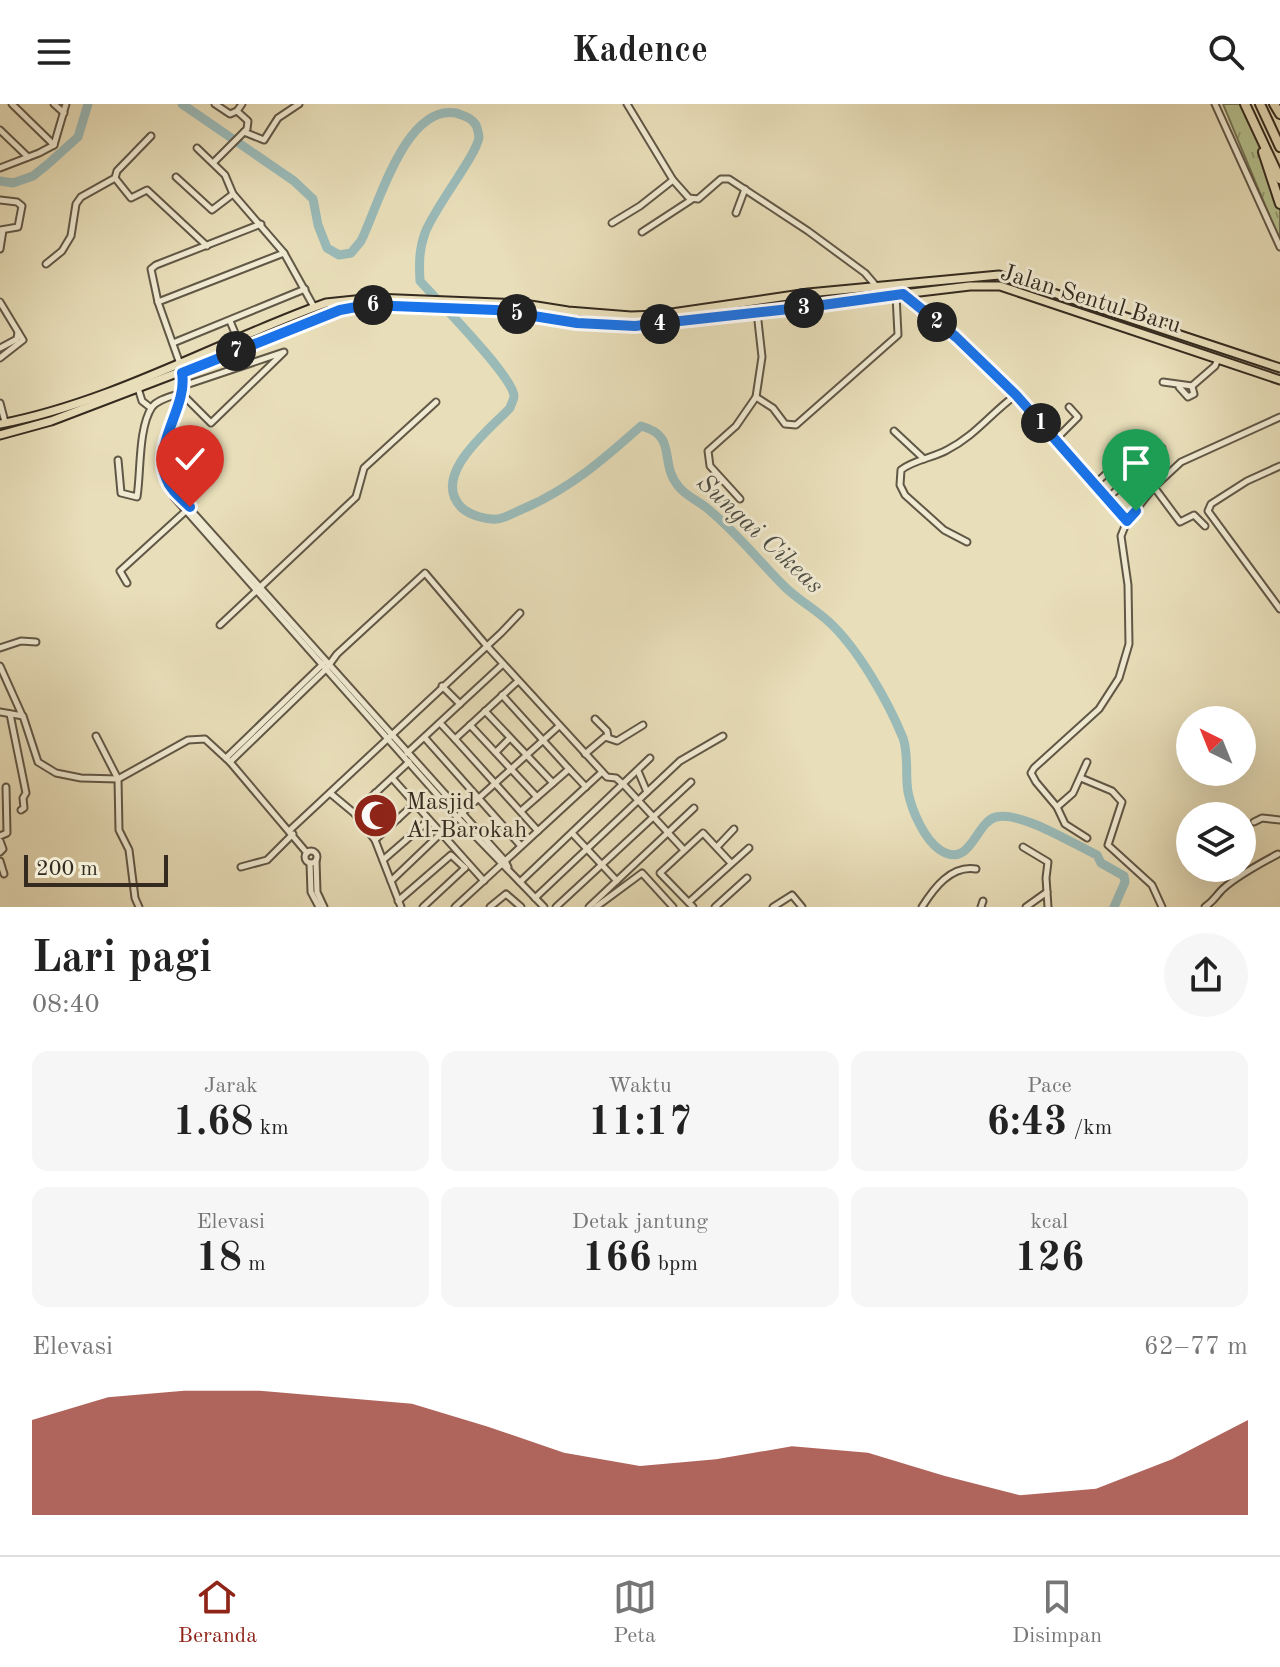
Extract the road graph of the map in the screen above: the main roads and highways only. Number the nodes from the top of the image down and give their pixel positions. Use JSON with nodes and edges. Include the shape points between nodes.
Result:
{"nodes":[{"id":1,"x":1245,"y":104,"type":"edge"},
{"id":2,"x":1260,"y":104,"type":"edge"},
{"id":3,"x":1276,"y":104,"type":"edge"},
{"id":4,"x":1280,"y":113,"type":"edge"},
{"id":5,"x":1259,"y":132,"type":"junction"},
{"id":6,"x":1280,"y":147,"type":"edge"},
{"id":7,"x":1280,"y":179,"type":"edge"},
{"id":8,"x":1280,"y":204,"type":"edge"},
{"id":9,"x":822,"y":292,"type":"junction"},
{"id":10,"x":808,"y":293,"type":"junction"},
{"id":11,"x":405,"y":303,"type":"junction"},
{"id":12,"x":489,"y":306,"type":"junction"},
{"id":13,"x":822,"y":306,"type":"junction"},
{"id":14,"x":808,"y":307,"type":"junction"},
{"id":15,"x":236,"y":340,"type":"junction"},
{"id":16,"x":245,"y":347,"type":"junction"},
{"id":17,"x":234,"y":352,"type":"junction"},
{"id":18,"x":181,"y":368,"type":"junction"},
{"id":19,"x":1280,"y":368,"type":"edge"},
{"id":20,"x":1280,"y":380,"type":"edge"},
{"id":21,"x":126,"y":389,"type":"junction"},
{"id":22,"x":77,"y":406,"type":"junction"},
{"id":23,"x":2,"y":424,"type":"edge"},
{"id":24,"x":0,"y":435,"type":"edge"}],
"edges":[{"from":1,"to":5,"type":"highway"},
{"from":2,"to":6,"type":"highway"},
{"from":3,"to":4,"type":"highway"},
{"from":5,"to":7,"type":"highway"},
{"from":5,"to":8,"type":"highway"},
{"from":9,"to":10,"type":"main road","name":"Jalan Sentul Baru"},
{"from":9,"to":13,"type":"main road"},
{"from":9,"to":19,"type":"main road","name":"Jalan Sentul Baru","via":[[990,274],[1009,277]]},
{"from":10,"to":12,"type":"main road","name":"Jalan Sentul Baru","via":[[658,315]]},
{"from":10,"to":14,"type":"main road"},
{"from":11,"to":12,"type":"main road","name":"Jalan Sentul Baru"},
{"from":11,"to":15,"type":"main road","name":"Jalan Sentul Baru","via":[[359,299],[314,307]]},
{"from":11,"to":16,"type":"main road","name":"Jalan Sentul Baru","via":[[340,310]]},
{"from":12,"to":14,"type":"main road","name":"Jalan Sentul Baru","via":[[624,326]]},
{"from":13,"to":14,"type":"main road","name":"Jalan Sentul Baru"},
{"from":13,"to":20,"type":"main road","name":"Jalan Sentul Baru","via":[[1000,286]]},
{"from":15,"to":16,"type":"main road"},
{"from":15,"to":17,"type":"main road"},
{"from":15,"to":18,"type":"main road","name":"Jalan Sentul Baru"},
{"from":16,"to":17,"type":"main road","name":"Jalan Sentul Baru"},
{"from":17,"to":18,"type":"main road","name":"Jalan Sentul Baru"},
{"from":18,"to":21,"type":"main road","name":"Jalan Sentul Baru"},
{"from":18,"to":21,"type":"main road","name":"Jalan Sentul Baru"},
{"from":21,"to":22,"type":"main road","name":"Jalan Sentul Baru"},
{"from":22,"to":23,"type":"main road","name":"Jalan Sentul Baru"},
{"from":22,"to":24,"type":"main road","name":"Jalan Sentul Baru"}]}
